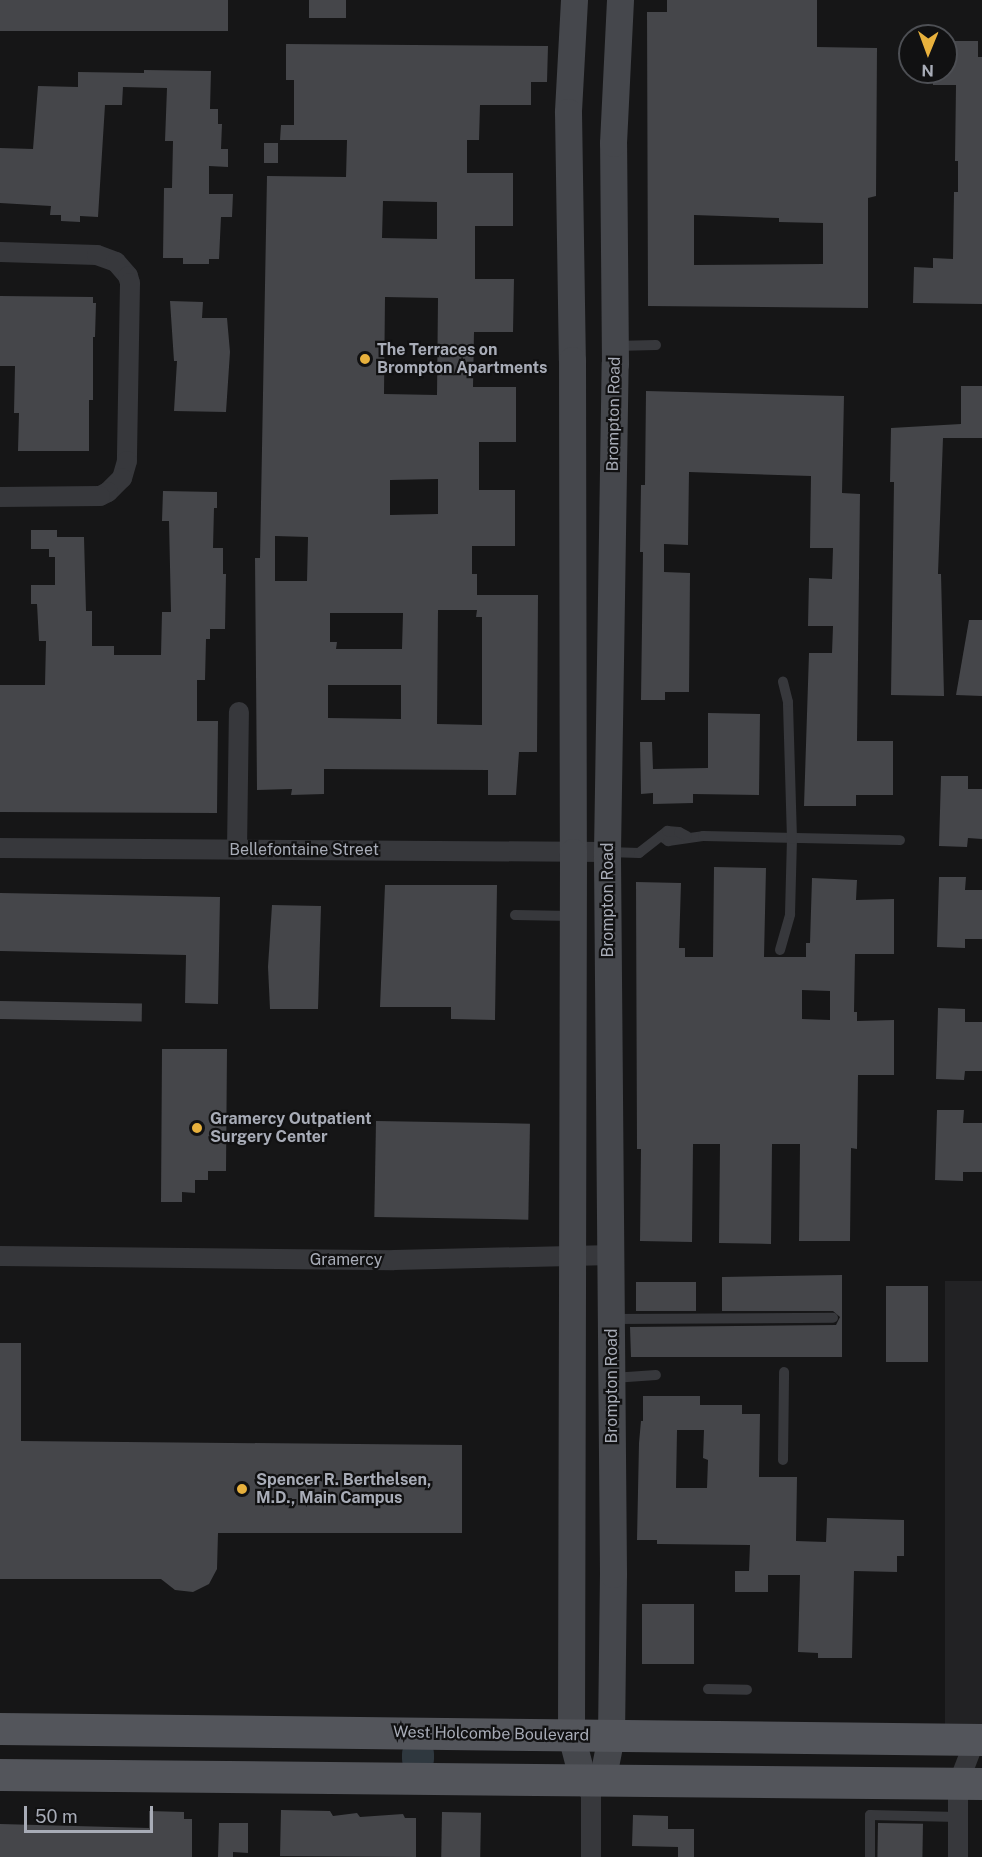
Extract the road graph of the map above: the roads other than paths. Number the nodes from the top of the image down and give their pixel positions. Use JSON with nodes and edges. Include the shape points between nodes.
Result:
{"nodes":[{"id":1,"x":574,"y":0,"type":"edge"},
{"id":2,"x":620,"y":0,"type":"edge"},
{"id":3,"x":0,"y":252,"type":"edge"},
{"id":4,"x":656,"y":345,"type":"dead end"},
{"id":5,"x":615,"y":346,"type":"junction"},
{"id":6,"x":614,"y":453,"type":"junction"},
{"id":7,"x":572,"y":454,"type":"junction"},
{"id":8,"x":0,"y":496,"type":"edge"},
{"id":9,"x":783,"y":682,"type":"dead end"},
{"id":10,"x":239,"y":712,"type":"dead end"},
{"id":11,"x":792,"y":839,"type":"junction"},
{"id":12,"x":900,"y":840,"type":"dead end"},
{"id":13,"x":0,"y":848,"type":"edge"},
{"id":14,"x":237,"y":850,"type":"junction"},
{"id":15,"x":573,"y":852,"type":"junction"},
{"id":16,"x":607,"y":852,"type":"junction"},
{"id":17,"x":515,"y":915,"type":"dead end"},
{"id":18,"x":573,"y":916,"type":"junction"},
{"id":19,"x":780,"y":950,"type":"dead end"},
{"id":20,"x":612,"y":1255,"type":"junction"},
{"id":21,"x":0,"y":1256,"type":"edge"},
{"id":22,"x":572,"y":1257,"type":"junction"},
{"id":23,"x":832,"y":1318,"type":"dead end"},
{"id":24,"x":612,"y":1319,"type":"junction"},
{"id":25,"x":784,"y":1372,"type":"dead end"},
{"id":26,"x":657,"y":1375,"type":"dead end"},
{"id":27,"x":612,"y":1378,"type":"junction"},
{"id":28,"x":571,"y":1454,"type":"junction"},
{"id":29,"x":613,"y":1456,"type":"junction"},
{"id":30,"x":783,"y":1460,"type":"dead end"},
{"id":31,"x":708,"y":1689,"type":"dead end"},
{"id":32,"x":747,"y":1690,"type":"dead end"},
{"id":33,"x":0,"y":1729,"type":"edge"},
{"id":34,"x":571,"y":1735,"type":"junction"},
{"id":35,"x":612,"y":1736,"type":"junction"},
{"id":36,"x":979,"y":1740,"type":"edge"},
{"id":37,"x":0,"y":1775,"type":"edge"},
{"id":38,"x":970,"y":1784,"type":"edge"},
{"id":39,"x":592,"y":1786,"type":"junction"},
{"id":40,"x":958,"y":1817,"type":"junction"},
{"id":41,"x":591,"y":1857,"type":"edge"},
{"id":42,"x":870,"y":1857,"type":"edge"},
{"id":43,"x":958,"y":1857,"type":"edge"}],
"edges":[{"from":1,"to":7,"type":"street","name":"Brompton Road","via":[[568,112]]},
{"from":2,"to":5,"type":"street","name":"Brompton Road","via":[[613,143]]},
{"from":3,"to":8,"type":"street","via":[[97,255],[116,262],[128,276],[126,471],[108,492],[92,497]]},
{"from":4,"to":5,"type":"lane"},
{"from":5,"to":6,"type":"street","name":"Brompton Road"},
{"from":6,"to":7,"type":"street"},
{"from":6,"to":16,"type":"street","name":"Brompton Road"},
{"from":7,"to":15,"type":"street","name":"Brompton Road"},
{"from":9,"to":11,"type":"lane","via":[[788,702]]},
{"from":10,"to":14,"type":"street"},
{"from":11,"to":12,"type":"lane"},
{"from":11,"to":16,"type":"lane","via":[[687,836],[681,841],[668,841],[661,836],[639,853]]},
{"from":11,"to":19,"type":"lane","via":[[790,914]]},
{"from":13,"to":14,"type":"street","name":"Bellefontaine Street"},
{"from":14,"to":15,"type":"street","name":"Bellefontaine Street"},
{"from":15,"to":16,"type":"street","name":"Bellefontaine Street"},
{"from":15,"to":18,"type":"street","name":"Brompton Road"},
{"from":16,"to":20,"type":"street","name":"Brompton Road"},
{"from":17,"to":18,"type":"lane"},
{"from":18,"to":22,"type":"street","name":"Brompton Road"},
{"from":20,"to":22,"type":"street","name":"Gramercy"},
{"from":20,"to":24,"type":"street","name":"Brompton Road"},
{"from":21,"to":22,"type":"street","name":"Gramercy","via":[[394,1260]]},
{"from":22,"to":28,"type":"street","name":"Brompton Road"},
{"from":23,"to":24,"type":"lane"},
{"from":24,"to":27,"type":"street","name":"Brompton Road"},
{"from":25,"to":30,"type":"lane"},
{"from":26,"to":27,"type":"lane"},
{"from":27,"to":29,"type":"street","name":"Brompton Road"},
{"from":28,"to":29,"type":"street"},
{"from":28,"to":34,"type":"street","name":"Brompton Road"},
{"from":29,"to":35,"type":"street","name":"Brompton Road"},
{"from":31,"to":32,"type":"lane"},
{"from":33,"to":34,"type":"main road","name":"West Holcombe Boulevard"},
{"from":34,"to":35,"type":"main road","name":"West Holcombe Boulevard"},
{"from":34,"to":39,"type":"street","name":"Brompton Road"},
{"from":35,"to":36,"type":"main road","name":"West Holcombe Boulevard"},
{"from":35,"to":39,"type":"street","name":"Brompton Road"},
{"from":36,"to":38,"type":"street"},
{"from":37,"to":39,"type":"main road"},
{"from":38,"to":39,"type":"main road"},
{"from":38,"to":40,"type":"street"},
{"from":39,"to":41,"type":"street","name":"Brompton Road"},
{"from":40,"to":42,"type":"lane","via":[[870,1815]]},
{"from":40,"to":43,"type":"street"}]}
